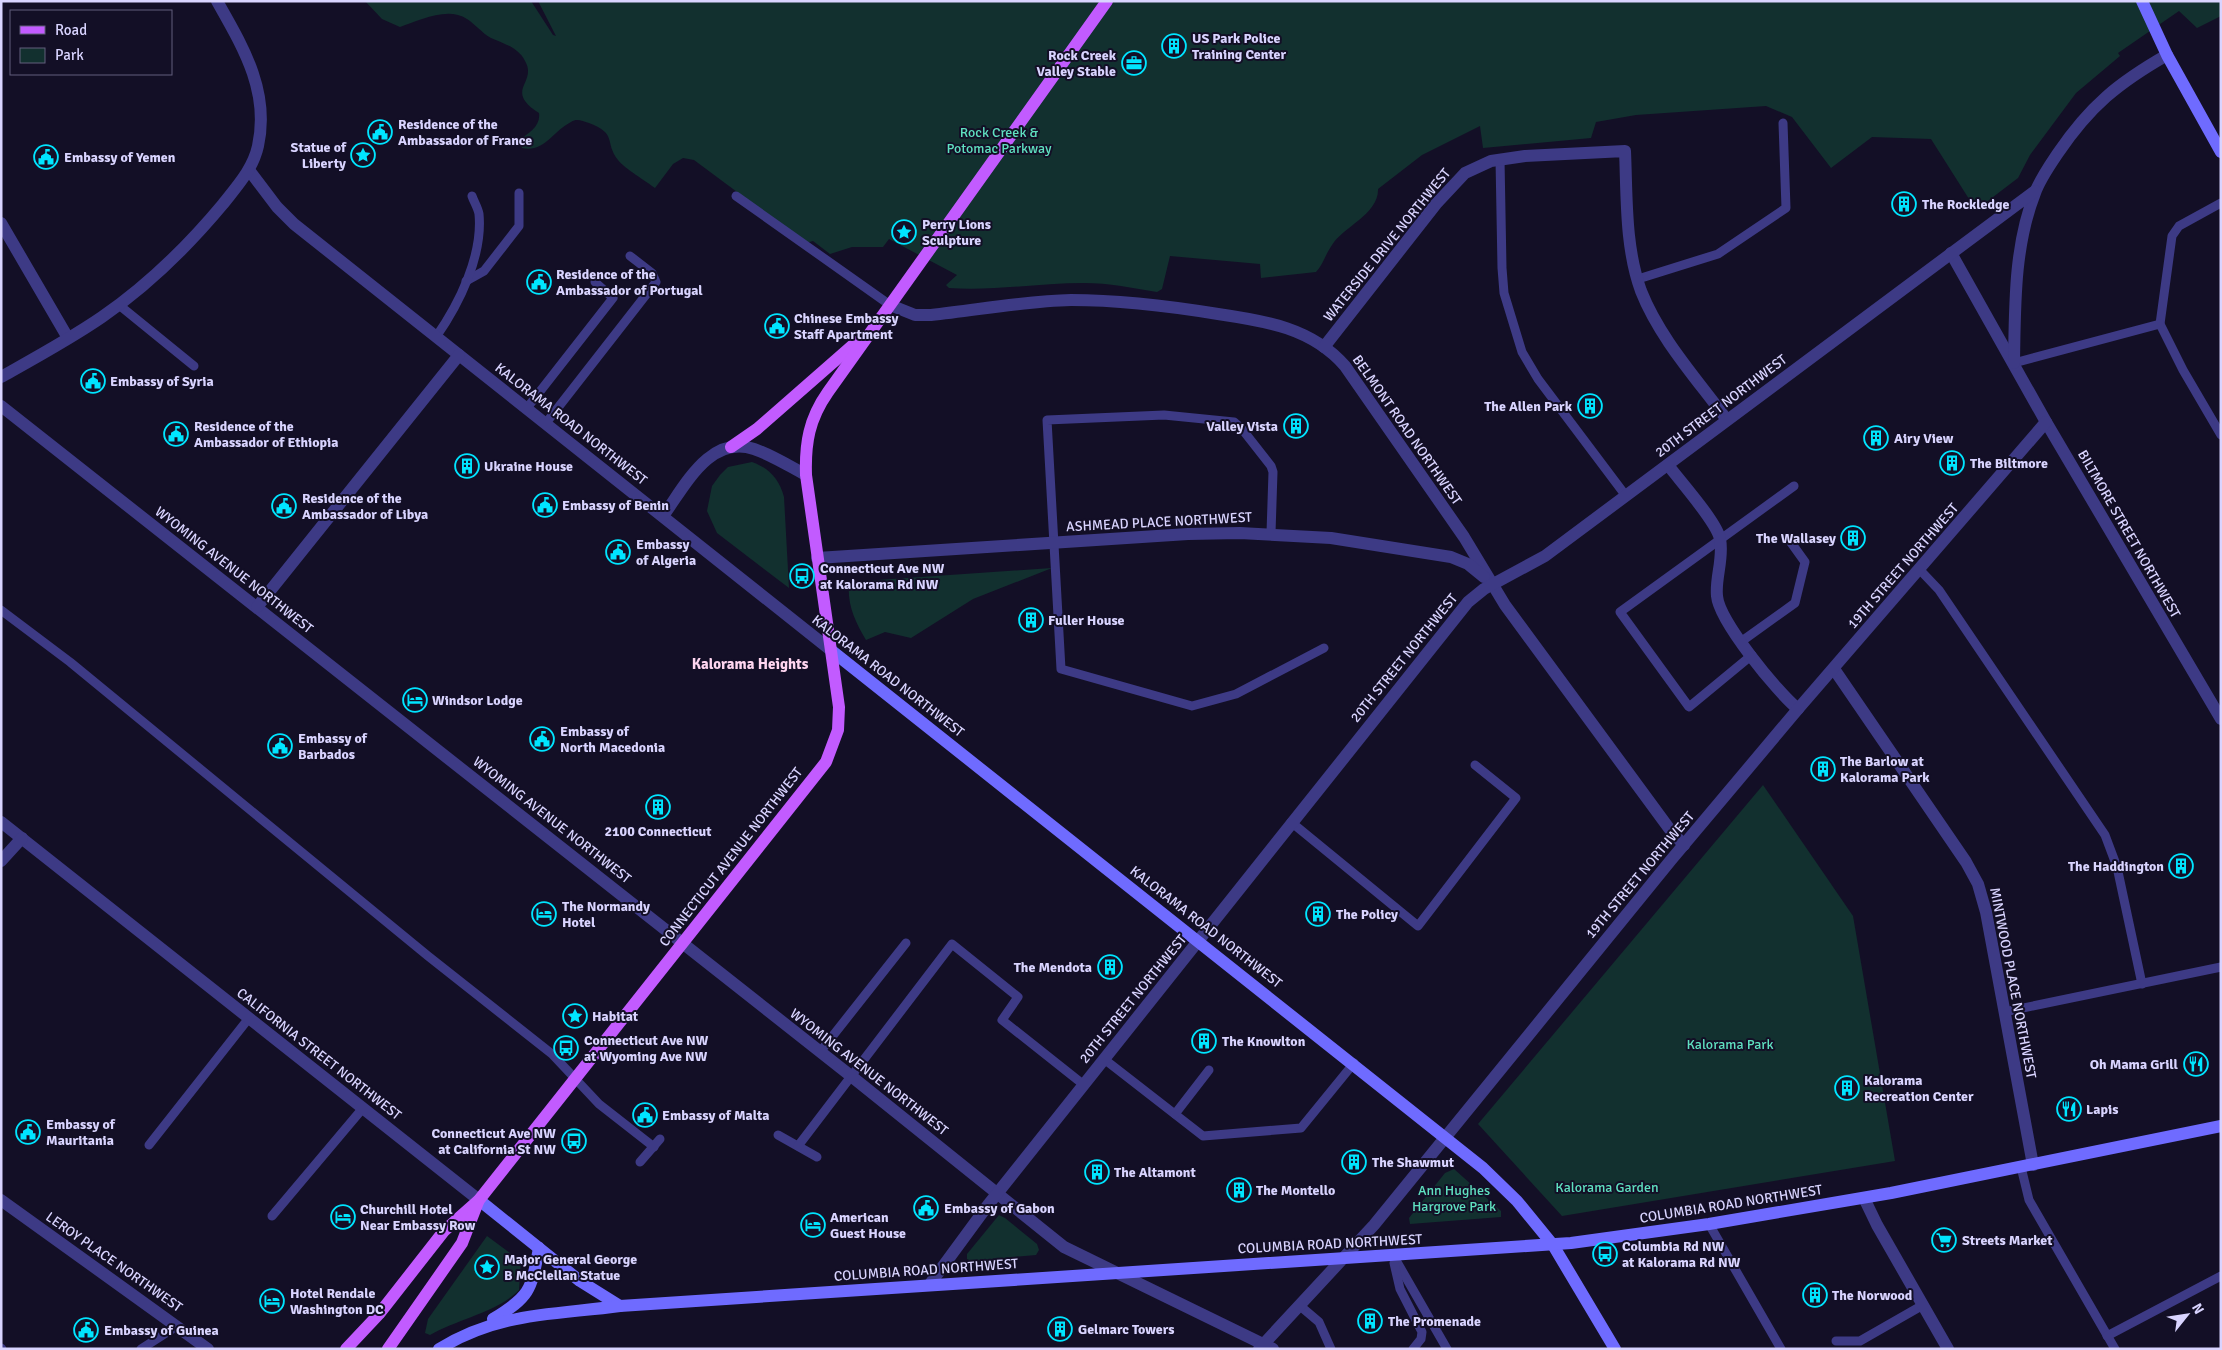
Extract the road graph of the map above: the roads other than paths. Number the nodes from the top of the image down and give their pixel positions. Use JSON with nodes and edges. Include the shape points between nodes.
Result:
{"nodes":[{"id":1,"x":217,"y":1,"type":"edge"},
{"id":2,"x":1107,"y":1,"type":"edge"},
{"id":3,"x":2143,"y":5,"type":"edge"},
{"id":4,"x":2167,"y":55,"type":"junction"},
{"id":5,"x":1783,"y":123,"type":"dead end"},
{"id":6,"x":2221,"y":152,"type":"edge"},
{"id":7,"x":1500,"y":159,"type":"junction"},
{"id":8,"x":248,"y":170,"type":"junction"},
{"id":9,"x":2035,"y":191,"type":"junction"},
{"id":10,"x":519,"y":193,"type":"dead end"},
{"id":11,"x":472,"y":196,"type":"dead end"},
{"id":12,"x":736,"y":196,"type":"dead end"},
{"id":13,"x":2221,"y":203,"type":"edge"},
{"id":14,"x":1,"y":223,"type":"edge"},
{"id":15,"x":1951,"y":253,"type":"junction"},
{"id":16,"x":630,"y":256,"type":"dead end"},
{"id":17,"x":1638,"y":278,"type":"junction"},
{"id":18,"x":466,"y":281,"type":"junction"},
{"id":19,"x":595,"y":282,"type":"dead end"},
{"id":20,"x":119,"y":304,"type":"junction"},
{"id":21,"x":890,"y":305,"type":"junction"},
{"id":22,"x":878,"y":324,"type":"junction"},
{"id":23,"x":2160,"y":324,"type":"junction"},
{"id":24,"x":436,"y":336,"type":"junction"},
{"id":25,"x":68,"y":338,"type":"junction"},
{"id":26,"x":1324,"y":347,"type":"junction"},
{"id":27,"x":459,"y":355,"type":"junction"},
{"id":28,"x":2014,"y":363,"type":"junction"},
{"id":29,"x":194,"y":366,"type":"dead end"},
{"id":30,"x":1,"y":377,"type":"edge"},
{"id":31,"x":1,"y":406,"type":"edge"},
{"id":32,"x":527,"y":408,"type":"junction"},
{"id":33,"x":1727,"y":420,"type":"junction"},
{"id":34,"x":2046,"y":422,"type":"junction"},
{"id":35,"x":546,"y":423,"type":"junction"},
{"id":36,"x":2221,"y":436,"type":"edge"},
{"id":37,"x":731,"y":446,"type":"junction"},
{"id":38,"x":1668,"y":465,"type":"junction"},
{"id":39,"x":806,"y":475,"type":"junction"},
{"id":40,"x":1794,"y":486,"type":"dead end"},
{"id":41,"x":1626,"y":496,"type":"junction"},
{"id":42,"x":662,"y":516,"type":"junction"},
{"id":43,"x":1271,"y":533,"type":"junction"},
{"id":44,"x":1787,"y":537,"type":"dead end"},
{"id":45,"x":1720,"y":540,"type":"junction"},
{"id":46,"x":1055,"y":542,"type":"junction"},
{"id":47,"x":817,"y":558,"type":"junction"},
{"id":48,"x":1920,"y":570,"type":"junction"},
{"id":49,"x":1492,"y":585,"type":"junction"},
{"id":50,"x":257,"y":607,"type":"junction"},
{"id":51,"x":1,"y":610,"type":"edge"},
{"id":52,"x":1742,"y":641,"type":"junction"},
{"id":53,"x":1324,"y":648,"type":"dead end"},
{"id":54,"x":832,"y":651,"type":"junction"},
{"id":55,"x":1752,"y":655,"type":"junction"},
{"id":56,"x":1834,"y":669,"type":"junction"},
{"id":57,"x":1798,"y":709,"type":"junction"},
{"id":58,"x":2221,"y":719,"type":"edge"},
{"id":59,"x":1475,"y":765,"type":"dead end"},
{"id":60,"x":1,"y":822,"type":"edge"},
{"id":61,"x":1291,"y":822,"type":"junction"},
{"id":62,"x":22,"y":838,"type":"junction"},
{"id":63,"x":1684,"y":845,"type":"junction"},
{"id":64,"x":1,"y":861,"type":"edge"},
{"id":65,"x":1199,"y":940,"type":"junction"},
{"id":66,"x":683,"y":943,"type":"junction"},
{"id":67,"x":906,"y":943,"type":"dead end"},
{"id":68,"x":2221,"y":967,"type":"edge"},
{"id":69,"x":2142,"y":984,"type":"junction"},
{"id":70,"x":2004,"y":1012,"type":"junction"},
{"id":71,"x":250,"y":1018,"type":"junction"},
{"id":72,"x":820,"y":1052,"type":"junction"},
{"id":73,"x":1104,"y":1059,"type":"junction"},
{"id":74,"x":1354,"y":1063,"type":"junction"},
{"id":75,"x":1209,"y":1070,"type":"dead end"},
{"id":76,"x":851,"y":1076,"type":"junction"},
{"id":77,"x":575,"y":1079,"type":"junction"},
{"id":78,"x":1084,"y":1085,"type":"junction"},
{"id":79,"x":362,"y":1108,"type":"junction"},
{"id":80,"x":1175,"y":1114,"type":"junction"},
{"id":81,"x":2221,"y":1126,"type":"edge"},
{"id":82,"x":778,"y":1136,"type":"dead end"},
{"id":83,"x":1446,"y":1136,"type":"junction"},
{"id":84,"x":660,"y":1140,"type":"dead end"},
{"id":85,"x":149,"y":1146,"type":"dead end"},
{"id":86,"x":798,"y":1146,"type":"junction"},
{"id":87,"x":654,"y":1147,"type":"junction"},
{"id":88,"x":817,"y":1157,"type":"dead end"},
{"id":89,"x":640,"y":1162,"type":"dead end"},
{"id":90,"x":2027,"y":1166,"type":"junction"},
{"id":91,"x":998,"y":1193,"type":"junction"},
{"id":92,"x":1864,"y":1198,"type":"junction"},
{"id":93,"x":1,"y":1200,"type":"edge"},
{"id":94,"x":479,"y":1200,"type":"junction"},
{"id":95,"x":272,"y":1216,"type":"dead end"},
{"id":96,"x":1709,"y":1224,"type":"junction"},
{"id":97,"x":1553,"y":1245,"type":"junction"},
{"id":98,"x":539,"y":1248,"type":"junction"},
{"id":99,"x":1393,"y":1255,"type":"junction"},
{"id":100,"x":1345,"y":1257,"type":"junction"},
{"id":101,"x":1117,"y":1274,"type":"junction"},
{"id":102,"x":2221,"y":1276,"type":"edge"},
{"id":103,"x":930,"y":1284,"type":"junction"},
{"id":104,"x":1299,"y":1305,"type":"junction"},
{"id":105,"x":1923,"y":1305,"type":"junction"},
{"id":106,"x":620,"y":1306,"type":"junction"},
{"id":107,"x":177,"y":1326,"type":"junction"},
{"id":108,"x":478,"y":1328,"type":"junction"},
{"id":109,"x":359,"y":1336,"type":"junction"},
{"id":110,"x":2107,"y":1336,"type":"junction"},
{"id":111,"x":1836,"y":1341,"type":"dead end"},
{"id":112,"x":1265,"y":1347,"type":"edge"},
{"id":113,"x":141,"y":1349,"type":"edge"},
{"id":114,"x":208,"y":1349,"type":"edge"},
{"id":115,"x":346,"y":1349,"type":"edge"},
{"id":116,"x":352,"y":1349,"type":"edge"},
{"id":117,"x":388,"y":1349,"type":"edge"},
{"id":118,"x":439,"y":1349,"type":"edge"},
{"id":119,"x":1332,"y":1349,"type":"edge"},
{"id":120,"x":1413,"y":1349,"type":"edge"},
{"id":121,"x":1448,"y":1349,"type":"edge"},
{"id":122,"x":1615,"y":1349,"type":"edge"},
{"id":123,"x":1782,"y":1349,"type":"edge"},
{"id":124,"x":1948,"y":1349,"type":"edge"},
{"id":125,"x":2115,"y":1349,"type":"edge"}],
"edges":[{"from":1,"to":8,"type":"street","via":[[245,51],[258,89],[258,146]]},
{"from":2,"to":21,"type":"main road","name":"CONNECTICUT AVENUE NORTHWEST"},
{"from":3,"to":4,"type":"main road"},
{"from":4,"to":6,"type":"main road"},
{"from":4,"to":9,"type":"street","via":[[2126,79],[2092,109],[2065,143]]},
{"from":5,"to":17,"type":"lane","via":[[1786,208],[1718,254]]},
{"from":7,"to":17,"type":"street","name":"WATERSIDE DRIVE NORTHWEST","via":[[1538,154],[1625,152],[1630,238]]},
{"from":7,"to":26,"type":"street","name":"WATERSIDE DRIVE NORTHWEST","via":[[1472,169],[1454,182]]},
{"from":7,"to":41,"type":"lane","via":[[1504,293],[1522,352],[1538,379]]},
{"from":8,"to":20,"type":"street","via":[[217,211],[184,246]]},
{"from":8,"to":24,"type":"street","name":"KALORAMA ROAD NORTHWEST","via":[[294,224]]},
{"from":9,"to":15,"type":"street","name":"20TH STREET NORTHWEST"},
{"from":9,"to":28,"type":"street","via":[[2020,255]]},
{"from":10,"to":18,"type":"lane","via":[[519,226],[484,271]]},
{"from":11,"to":18,"type":"lane","via":[[479,213],[478,240]]},
{"from":12,"to":21,"type":"lane"},
{"from":13,"to":23,"type":"lane","via":[[2179,226],[2172,236]]},
{"from":14,"to":25,"type":"street"},
{"from":15,"to":28,"type":"street","name":"BILTMORE STREET NORTHWEST"},
{"from":15,"to":33,"type":"street","name":"20TH STREET NORTHWEST"},
{"from":16,"to":35,"type":"lane","via":[[652,273],[656,282]]},
{"from":17,"to":33,"type":"street","via":[[1664,334]]},
{"from":18,"to":24,"type":"lane","via":[[456,308]]},
{"from":19,"to":32,"type":"lane","via":[[612,298]]},
{"from":20,"to":25,"type":"street"},
{"from":20,"to":29,"type":"lane"},
{"from":21,"to":22,"type":"main road","name":"CONNECTICUT AVENUE NORTHWEST"},
{"from":21,"to":26,"type":"street","name":"BELMONT ROAD NORTHWEST","via":[[915,315],[931,315],[1069,300],[1142,303],[1268,322],[1293,329]]},
{"from":22,"to":37,"type":"main road","via":[[757,429]]},
{"from":22,"to":39,"type":"main road","name":"CONNECTICUT AVENUE NORTHWEST","via":[[816,412],[807,438]]},
{"from":23,"to":28,"type":"lane"},
{"from":23,"to":36,"type":"lane"},
{"from":24,"to":27,"type":"street","name":"KALORAMA ROAD NORTHWEST"},
{"from":25,"to":30,"type":"street"},
{"from":26,"to":49,"type":"street","name":"BELMONT ROAD NORTHWEST","via":[[1345,366],[1464,537]]},
{"from":27,"to":32,"type":"street","name":"KALORAMA ROAD NORTHWEST"},
{"from":27,"to":50,"type":"street"},
{"from":28,"to":34,"type":"street","name":"BILTMORE STREET NORTHWEST"},
{"from":31,"to":50,"type":"street","name":"WYOMING AVENUE NORTHWEST"},
{"from":32,"to":35,"type":"street","name":"KALORAMA ROAD NORTHWEST"},
{"from":33,"to":38,"type":"street","name":"20TH STREET NORTHWEST"},
{"from":34,"to":48,"type":"street","name":"19TH STREET NORTHWEST"},
{"from":34,"to":58,"type":"street","name":"BILTMORE STREET NORTHWEST"},
{"from":35,"to":42,"type":"street","name":"KALORAMA ROAD NORTHWEST"},
{"from":37,"to":39,"type":"street","via":[[753,449]]},
{"from":37,"to":42,"type":"street","via":[[707,459]]},
{"from":38,"to":41,"type":"street","name":"20TH STREET NORTHWEST"},
{"from":38,"to":45,"type":"street","via":[[1716,529]]},
{"from":39,"to":47,"type":"main road","name":"CONNECTICUT AVENUE NORTHWEST"},
{"from":40,"to":45,"type":"lane"},
{"from":41,"to":49,"type":"street","name":"20TH STREET NORTHWEST","via":[[1536,563]]},
{"from":42,"to":54,"type":"street","name":"KALORAMA ROAD NORTHWEST"},
{"from":43,"to":46,"type":"street","name":"ASHMEAD PLACE NORTHWEST"},
{"from":43,"to":46,"type":"lane","via":[[1273,472],[1242,429],[1229,421],[1150,415],[1047,420]]},
{"from":43,"to":49,"type":"street","name":"ASHMEAD PLACE NORTHWEST","via":[[1331,538],[1451,557],[1468,564]]},
{"from":44,"to":52,"type":"lane","via":[[1805,562],[1795,603]]},
{"from":45,"to":52,"type":"street","via":[[1718,605]]},
{"from":45,"to":55,"type":"lane","via":[[1620,612],[1689,707]]},
{"from":46,"to":47,"type":"street","name":"ASHMEAD PLACE NORTHWEST"},
{"from":46,"to":53,"type":"lane","via":[[1061,669],[1192,706],[1236,694]]},
{"from":47,"to":54,"type":"main road","name":"CONNECTICUT AVENUE NORTHWEST"},
{"from":48,"to":56,"type":"street","name":"19TH STREET NORTHWEST"},
{"from":48,"to":69,"type":"lane","via":[[1939,590],[2105,835],[2117,867]]},
{"from":49,"to":61,"type":"street","name":"20TH STREET NORTHWEST","via":[[1460,610]]},
{"from":49,"to":63,"type":"street","name":"BELMONT ROAD NORTHWEST"},
{"from":50,"to":66,"type":"street","name":"WYOMING AVENUE NORTHWEST"},
{"from":51,"to":77,"type":"lane","via":[[70,662],[552,1054]]},
{"from":52,"to":55,"type":"street"},
{"from":54,"to":65,"type":"main road","name":"KALORAMA ROAD NORTHWEST"},
{"from":54,"to":66,"type":"main road","name":"CONNECTICUT AVENUE NORTHWEST","via":[[839,713],[838,730],[831,751],[819,771]]},
{"from":55,"to":57,"type":"street","via":[[1783,696]]},
{"from":56,"to":57,"type":"street","name":"19TH STREET NORTHWEST"},
{"from":56,"to":70,"type":"street","name":"MINTWOOD PLACE NORTHWEST","via":[[1972,873],[1986,912]]},
{"from":57,"to":63,"type":"street","name":"19TH STREET NORTHWEST"},
{"from":59,"to":61,"type":"lane","via":[[1516,798],[1418,926]]},
{"from":60,"to":62,"type":"street","name":"CALIFORNIA STREET NORTHWEST"},
{"from":61,"to":65,"type":"street","name":"20TH STREET NORTHWEST"},
{"from":62,"to":64,"type":"street"},
{"from":62,"to":71,"type":"street","name":"CALIFORNIA STREET NORTHWEST"},
{"from":63,"to":83,"type":"street","name":"19TH STREET NORTHWEST"},
{"from":65,"to":73,"type":"street","name":"20TH STREET NORTHWEST"},
{"from":65,"to":74,"type":"main road","name":"KALORAMA ROAD NORTHWEST"},
{"from":66,"to":72,"type":"street","name":"WYOMING AVENUE NORTHWEST"},
{"from":66,"to":77,"type":"main road","name":"CONNECTICUT AVENUE NORTHWEST"},
{"from":67,"to":72,"type":"lane"},
{"from":68,"to":69,"type":"lane"},
{"from":69,"to":70,"type":"lane"},
{"from":70,"to":90,"type":"street","name":"MINTWOOD PLACE NORTHWEST"},
{"from":71,"to":79,"type":"street","name":"CALIFORNIA STREET NORTHWEST"},
{"from":71,"to":85,"type":"lane"},
{"from":72,"to":76,"type":"street","name":"WYOMING AVENUE NORTHWEST"},
{"from":73,"to":78,"type":"street","name":"20TH STREET NORTHWEST"},
{"from":73,"to":80,"type":"lane"},
{"from":74,"to":80,"type":"lane","via":[[1301,1128],[1204,1136]]},
{"from":74,"to":83,"type":"main road","name":"KALORAMA ROAD NORTHWEST"},
{"from":75,"to":80,"type":"lane"},
{"from":76,"to":78,"type":"lane","via":[[952,944],[1018,998],[1002,1020]]},
{"from":76,"to":86,"type":"lane"},
{"from":76,"to":91,"type":"street","name":"WYOMING AVENUE NORTHWEST"},
{"from":77,"to":87,"type":"lane","via":[[599,1104]]},
{"from":77,"to":94,"type":"main road","name":"CONNECTICUT AVENUE NORTHWEST"},
{"from":78,"to":91,"type":"street","name":"20TH STREET NORTHWEST"},
{"from":79,"to":94,"type":"street","name":"CALIFORNIA STREET NORTHWEST"},
{"from":79,"to":95,"type":"lane"},
{"from":81,"to":90,"type":"main road","name":"COLUMBIA ROAD NORTHWEST"},
{"from":82,"to":86,"type":"lane"},
{"from":83,"to":97,"type":"main road","name":"KALORAMA ROAD NORTHWEST","via":[[1499,1182]]},
{"from":83,"to":100,"type":"street","name":"19TH STREET NORTHWEST"},
{"from":84,"to":87,"type":"lane"},
{"from":86,"to":88,"type":"lane"},
{"from":87,"to":89,"type":"lane"},
{"from":90,"to":92,"type":"main road","name":"COLUMBIA ROAD NORTHWEST"},
{"from":90,"to":110,"type":"lane","via":[[2029,1200]]},
{"from":91,"to":101,"type":"street","name":"WYOMING AVENUE NORTHWEST","via":[[1064,1247]]},
{"from":91,"to":103,"type":"street","name":"20TH STREET NORTHWEST"},
{"from":92,"to":96,"type":"main road","name":"COLUMBIA ROAD NORTHWEST"},
{"from":92,"to":105,"type":"street"},
{"from":93,"to":107,"type":"street","name":"LEROY PLACE NORTHWEST"},
{"from":94,"to":98,"type":"main road","name":"CALIFORNIA STREET NORTHWEST"},
{"from":94,"to":109,"type":"main road","name":"CONNECTICUT AVENUE NORTHWEST","via":[[444,1231]]},
{"from":94,"to":117,"type":"main road","name":"CONNECTICUT AVENUE NORTHWEST","via":[[462,1243]]},
{"from":96,"to":97,"type":"main road","name":"COLUMBIA ROAD NORTHWEST"},
{"from":96,"to":123,"type":"lane"},
{"from":97,"to":99,"type":"main road","name":"COLUMBIA ROAD NORTHWEST"},
{"from":97,"to":122,"type":"main road","name":"KALORAMA ROAD NORTHWEST"},
{"from":98,"to":106,"type":"main road","name":"CALIFORNIA STREET NORTHWEST","via":[[580,1282]]},
{"from":98,"to":108,"type":"main road","via":[[532,1283],[525,1297]]},
{"from":99,"to":100,"type":"main road","name":"COLUMBIA ROAD NORTHWEST"},
{"from":99,"to":120,"type":"lane","via":[[1400,1289],[1422,1332]]},
{"from":99,"to":121,"type":"lane"},
{"from":100,"to":101,"type":"main road","name":"COLUMBIA ROAD NORTHWEST"},
{"from":100,"to":104,"type":"street","name":"19TH STREET NORTHWEST"},
{"from":101,"to":103,"type":"main road","name":"COLUMBIA ROAD NORTHWEST"},
{"from":101,"to":112,"type":"street","name":"WYOMING AVENUE NORTHWEST"},
{"from":102,"to":110,"type":"lane"},
{"from":103,"to":106,"type":"main road","name":"COLUMBIA ROAD NORTHWEST"},
{"from":104,"to":112,"type":"street","name":"19TH STREET NORTHWEST"},
{"from":104,"to":119,"type":"lane","via":[[1319,1322]]},
{"from":105,"to":111,"type":"lane","via":[[1860,1341]]},
{"from":105,"to":124,"type":"street"},
{"from":106,"to":108,"type":"main road","name":"COLUMBIA ROAD NORTHWEST","via":[[519,1317]]},
{"from":107,"to":113,"type":"lane"},
{"from":107,"to":114,"type":"street","name":"LEROY PLACE NORTHWEST"},
{"from":108,"to":118,"type":"main road","name":"COLUMBIA ROAD NORTHWEST"},
{"from":109,"to":115,"type":"main road","name":"CONNECTICUT AVENUE NORTHWEST"},
{"from":109,"to":116,"type":"main road"},
{"from":110,"to":125,"type":"lane"}]}
